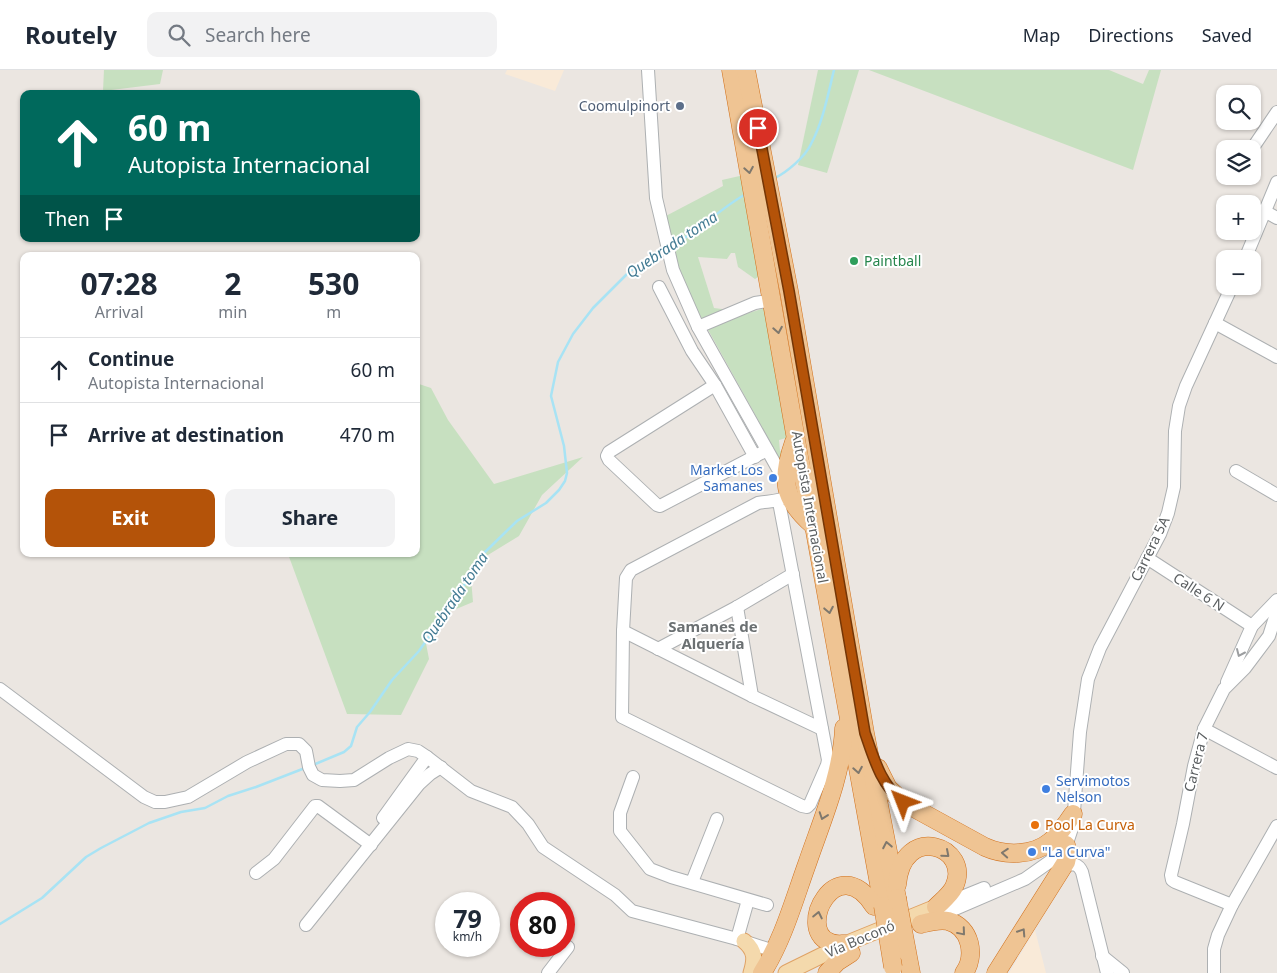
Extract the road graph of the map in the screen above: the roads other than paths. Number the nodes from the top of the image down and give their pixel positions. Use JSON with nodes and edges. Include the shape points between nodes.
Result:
{"nodes":[{"id":1,"x":648,"y":70,"type":"edge"},
{"id":2,"x":732,"y":70,"type":"edge"},
{"id":3,"x":746,"y":70,"type":"edge"},
{"id":4,"x":1277,"y":112,"type":"edge"},
{"id":5,"x":1258,"y":140,"type":"edge"},
{"id":6,"x":1277,"y":182,"type":"edge"},
{"id":7,"x":1264,"y":211,"type":"junction"},
{"id":8,"x":1277,"y":218,"type":"edge"},
{"id":9,"x":1249,"y":250,"type":"edge"},
{"id":10,"x":659,"y":286,"type":"dead end"},
{"id":11,"x":1228,"y":295,"type":"edge"},
{"id":12,"x":773,"y":300,"type":"junction"},
{"id":13,"x":1215,"y":323,"type":"junction"},
{"id":14,"x":698,"y":327,"type":"junction"},
{"id":15,"x":1277,"y":357,"type":"edge"},
{"id":16,"x":716,"y":385,"type":"junction"},
{"id":17,"x":796,"y":436,"type":"junction"},
{"id":18,"x":767,"y":450,"type":"junction"},
{"id":19,"x":755,"y":456,"type":"junction"},
{"id":20,"x":1236,"y":471,"type":"dead end"},
{"id":21,"x":785,"y":494,"type":"junction"},
{"id":22,"x":1277,"y":496,"type":"edge"},
{"id":23,"x":814,"y":526,"type":"junction"},
{"id":24,"x":1147,"y":558,"type":"junction"},
{"id":25,"x":793,"y":574,"type":"junction"},
{"id":26,"x":1277,"y":600,"type":"edge"},
{"id":27,"x":737,"y":607,"type":"junction"},
{"id":28,"x":1277,"y":611,"type":"edge"},
{"id":29,"x":1252,"y":626,"type":"junction"},
{"id":30,"x":623,"y":631,"type":"junction"},
{"id":31,"x":1273,"y":639,"type":"edge"},
{"id":32,"x":658,"y":649,"type":"junction"},
{"id":33,"x":1224,"y":689,"type":"junction"},
{"id":34,"x":0,"y":690,"type":"edge"},
{"id":35,"x":752,"y":696,"type":"junction"},
{"id":36,"x":845,"y":700,"type":"junction"},
{"id":37,"x":822,"y":729,"type":"junction"},
{"id":38,"x":1204,"y":729,"type":"junction"},
{"id":39,"x":865,"y":733,"type":"junction"},
{"id":40,"x":427,"y":757,"type":"junction"},
{"id":41,"x":441,"y":767,"type":"junction"},
{"id":42,"x":1277,"y":768,"type":"edge"},
{"id":43,"x":633,"y":776,"type":"dead end"},
{"id":44,"x":396,"y":808,"type":"junction"},
{"id":45,"x":1073,"y":814,"type":"junction"},
{"id":46,"x":717,"y":819,"type":"dead end"},
{"id":47,"x":1277,"y":826,"type":"edge"},
{"id":48,"x":1066,"y":845,"type":"junction"},
{"id":49,"x":367,"y":847,"type":"junction"},
{"id":50,"x":1064,"y":865,"type":"junction"},
{"id":51,"x":256,"y":873,"type":"dead end"},
{"id":52,"x":692,"y":882,"type":"junction"},
{"id":53,"x":888,"y":901,"type":"junction"},
{"id":54,"x":1232,"y":905,"type":"junction"},
{"id":55,"x":936,"y":907,"type":"junction"},
{"id":56,"x":921,"y":924,"type":"junction"},
{"id":57,"x":306,"y":925,"type":"dead end"},
{"id":58,"x":741,"y":940,"type":"junction"},
{"id":59,"x":848,"y":948,"type":"junction"},
{"id":60,"x":774,"y":951,"type":"junction"},
{"id":61,"x":1102,"y":956,"type":"junction"},
{"id":62,"x":563,"y":957,"type":"edge"},
{"id":63,"x":909,"y":960,"type":"edge"},
{"id":64,"x":894,"y":970,"type":"edge"},
{"id":65,"x":555,"y":971,"type":"edge"},
{"id":66,"x":750,"y":973,"type":"edge"},
{"id":67,"x":762,"y":973,"type":"edge"},
{"id":68,"x":786,"y":973,"type":"edge"},
{"id":69,"x":801,"y":973,"type":"edge"},
{"id":70,"x":827,"y":973,"type":"edge"},
{"id":71,"x":919,"y":973,"type":"edge"},
{"id":72,"x":964,"y":973,"type":"edge"},
{"id":73,"x":996,"y":973,"type":"edge"},
{"id":74,"x":1107,"y":973,"type":"edge"},
{"id":75,"x":1123,"y":973,"type":"edge"},
{"id":76,"x":1214,"y":973,"type":"edge"}],
"edges":[{"from":1,"to":14,"type":"street","via":[[656,198],[673,270]]},
{"from":2,"to":12,"type":"highway","name":"Autopista Internacional","one_way":true},
{"from":3,"to":39,"type":"highway","name":"Autopista Internacional","via":[[789,291]]},
{"from":4,"to":5,"type":"street"},
{"from":6,"to":7,"type":"street"},
{"from":7,"to":8,"type":"street"},
{"from":7,"to":9,"type":"street"},
{"from":10,"to":16,"type":"street","via":[[692,351]]},
{"from":11,"to":13,"type":"street","name":"Carrera 5A"},
{"from":12,"to":14,"type":"street"},
{"from":12,"to":17,"type":"highway","name":"Autopista Internacional","one_way":true},
{"from":13,"to":15,"type":"street"},
{"from":13,"to":24,"type":"street","name":"Carrera 5A","via":[[1179,406],[1173,496]]},
{"from":14,"to":18,"type":"street"},
{"from":16,"to":19,"type":"street"},
{"from":16,"to":19,"type":"street","via":[[608,452],[609,460],[660,506]]},
{"from":17,"to":21,"type":"highway","via":[[788,464]]},
{"from":17,"to":23,"type":"highway","name":"Autopista Internacional"},
{"from":18,"to":19,"type":"street"},
{"from":18,"to":21,"type":"street"},
{"from":20,"to":22,"type":"street"},
{"from":21,"to":23,"type":"highway"},
{"from":21,"to":25,"type":"street"},
{"from":21,"to":30,"type":"street","via":[[758,503],[631,570],[626,578]]},
{"from":23,"to":36,"type":"highway","name":"Autopista Internacional","one_way":true},
{"from":24,"to":29,"type":"street","name":"Calle 6 N"},
{"from":24,"to":45,"type":"street","name":"Carrera 5A","via":[[1100,648],[1088,679]]},
{"from":25,"to":27,"type":"street"},
{"from":25,"to":37,"type":"street"},
{"from":26,"to":29,"type":"street"},
{"from":27,"to":32,"type":"street"},
{"from":27,"to":35,"type":"street"},
{"from":28,"to":31,"type":"street","name":"Carrera 7"},
{"from":29,"to":33,"type":"street","one_way":true},
{"from":30,"to":32,"type":"street"},
{"from":30,"to":37,"type":"street","via":[[622,717],[802,806],[810,804],[827,765]]},
{"from":31,"to":33,"type":"street","name":"Carrera 7"},
{"from":32,"to":35,"type":"street"},
{"from":33,"to":38,"type":"street","name":"Carrera 7"},
{"from":34,"to":40,"type":"street","via":[[154,802],[188,797],[247,762],[286,744],[300,744],[306,751],[313,775],[322,780],[354,780],[408,749]]},
{"from":35,"to":37,"type":"street"},
{"from":36,"to":53,"type":"highway","name":"Autopista Internacional","one_way":true},
{"from":36,"to":60,"type":"highway","one_way":true,"via":[[844,737],[838,770]]},
{"from":38,"to":42,"type":"street"},
{"from":38,"to":54,"type":"street","name":"Carrera 7","via":[[1171,875],[1176,882]]},
{"from":45,"to":39,"type":"highway","one_way":true,"via":[[1058,835],[1042,847],[1013,853],[990,850],[894,795],[882,779]]},
{"from":53,"to":39,"type":"highway","name":"Autopista Internacional","one_way":true},
{"from":40,"to":41,"type":"street"},
{"from":40,"to":44,"type":"street"},
{"from":41,"to":44,"type":"street"},
{"from":41,"to":58,"type":"street","via":[[471,790],[512,807],[544,847],[615,895],[632,911]]},
{"from":43,"to":52,"type":"street","via":[[620,813],[620,831],[650,869]]},
{"from":44,"to":49,"type":"street"},
{"from":45,"to":48,"type":"street","name":"Carrera 5A","via":[[1072,831]]},
{"from":45,"to":55,"type":"street","name":"Carrera 5A","via":[[1066,834],[1038,864],[1016,876]]},
{"from":46,"to":52,"type":"street"},
{"from":47,"to":54,"type":"street"},
{"from":48,"to":50,"type":"highway","via":[[1068,855]]},
{"from":48,"to":56,"type":"street","name":"Carrera 5A","via":[[1052,860],[1025,879]]},
{"from":49,"to":51,"type":"street","via":[[315,806],[274,859]]},
{"from":49,"to":57,"type":"street"},
{"from":50,"to":61,"type":"street","via":[[1079,867]]},
{"from":73,"to":50,"type":"highway","one_way":true},
{"from":52,"to":58,"type":"street","via":[[757,902]]},
{"from":53,"to":55,"type":"highway","one_way":true,"via":[[908,856],[917,848],[929,846],[945,851],[956,866],[951,891]]},
{"from":59,"to":53,"type":"highway","one_way":true,"via":[[829,942],[818,931],[818,914],[826,896],[837,886],[850,885]]},
{"from":53,"to":63,"type":"highway","name":"Autopista Internacional","bridge":true},
{"from":53,"to":64,"type":"highway","name":"Autopista Internacional","bridge":true},
{"from":54,"to":76,"type":"street","via":[[1214,949]]},
{"from":55,"to":59,"type":"main road","name":"Vía Boconó"},
{"from":56,"to":59,"type":"main road","name":"Vía Boconó"},
{"from":56,"to":72,"type":"highway","one_way":true,"via":[[946,921],[962,930],[971,953]]},
{"from":58,"to":60,"type":"street"},
{"from":58,"to":66,"type":"main road","via":[[752,949],[754,956]]},
{"from":59,"to":68,"type":"main road","name":"Vía Boconó"},
{"from":59,"to":69,"type":"main road","name":"Vía Boconó"},
{"from":59,"to":70,"type":"highway"},
{"from":60,"to":67,"type":"highway"},
{"from":61,"to":74,"type":"street"},
{"from":61,"to":75,"type":"street"},
{"from":62,"to":65,"type":"street"},
{"from":63,"to":71,"type":"highway"}]}
